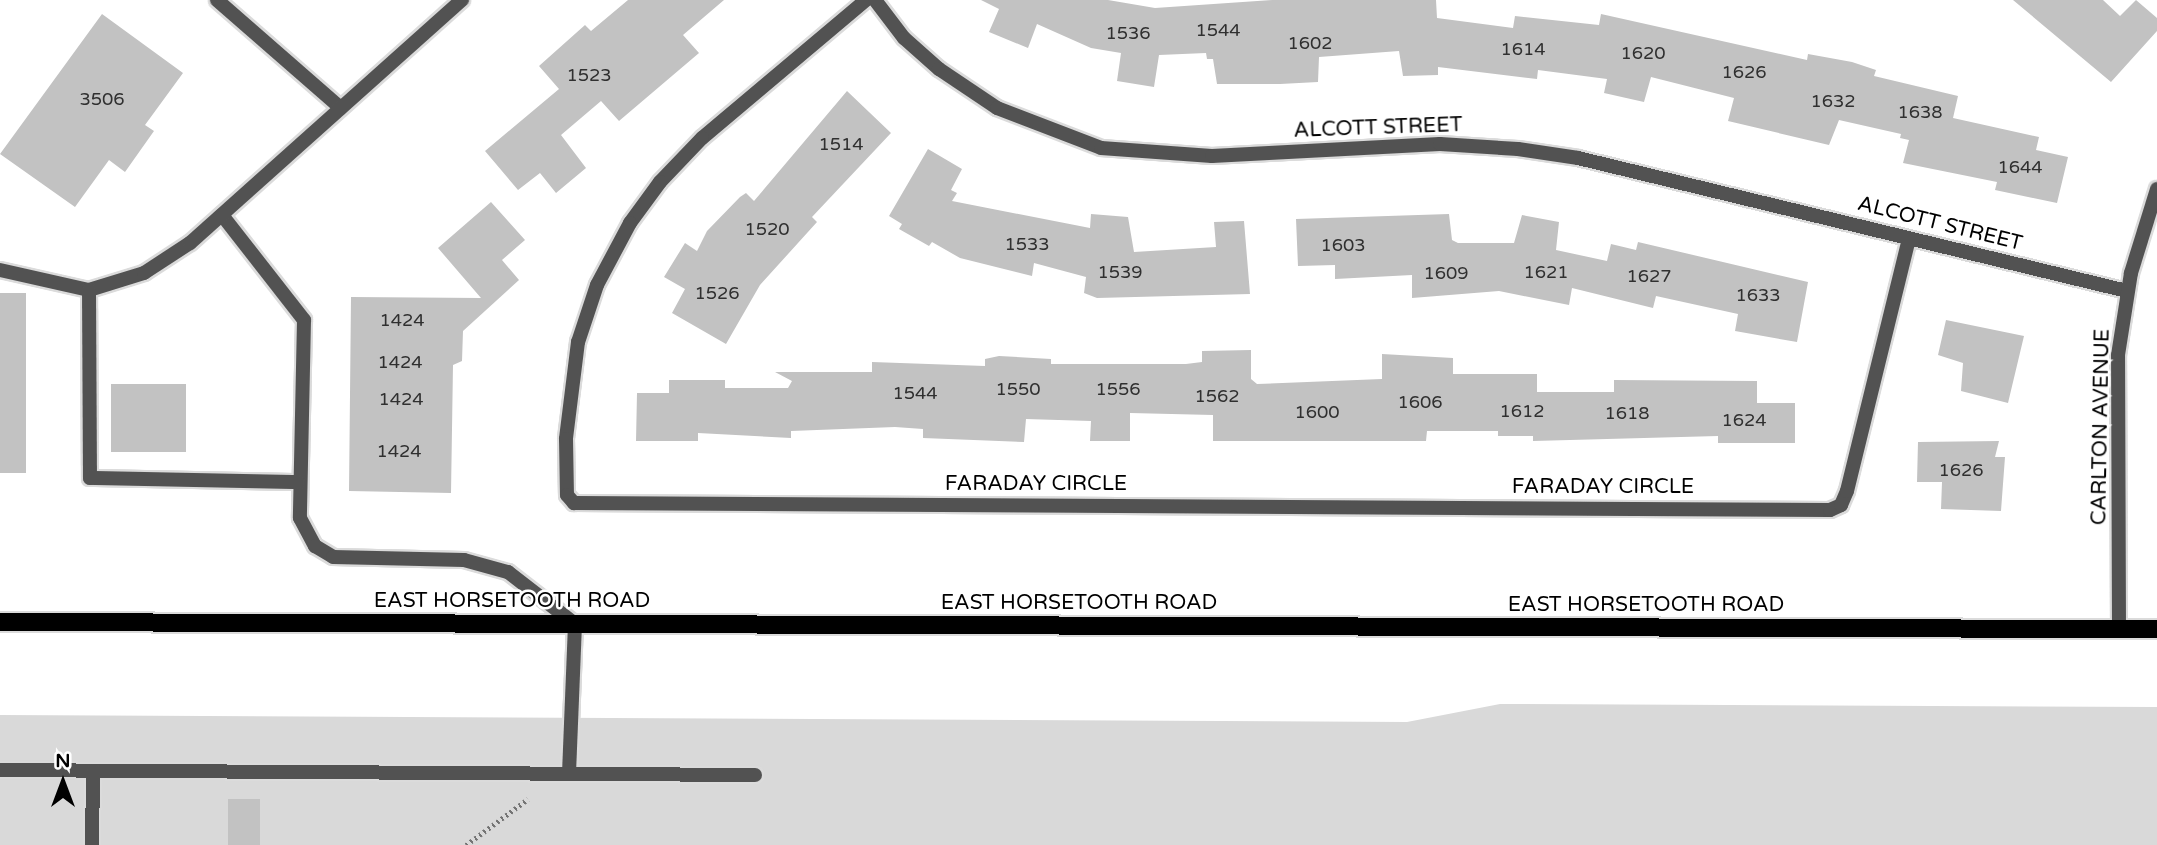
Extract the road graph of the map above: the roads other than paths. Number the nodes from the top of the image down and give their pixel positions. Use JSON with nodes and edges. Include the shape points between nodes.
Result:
{"nodes":[{"id":1,"x":217,"y":0,"type":"edge"},
{"id":2,"x":462,"y":0,"type":"edge"},
{"id":3,"x":866,"y":0,"type":"edge"},
{"id":4,"x":875,"y":0,"type":"edge"},
{"id":5,"x":341,"y":108,"type":"junction"},
{"id":6,"x":2157,"y":189,"type":"edge"},
{"id":7,"x":222,"y":215,"type":"junction"},
{"id":8,"x":1909,"y":238,"type":"junction"},
{"id":9,"x":0,"y":270,"type":"edge"},
{"id":10,"x":89,"y":290,"type":"junction"},
{"id":11,"x":2127,"y":291,"type":"junction"},
{"id":12,"x":298,"y":482,"type":"junction"},
{"id":13,"x":0,"y":622,"type":"edge"},
{"id":14,"x":575,"y":624,"type":"junction"},
{"id":15,"x":2119,"y":629,"type":"junction"},
{"id":16,"x":2157,"y":629,"type":"edge"},
{"id":17,"x":0,"y":770,"type":"edge"},
{"id":18,"x":93,"y":771,"type":"junction"},
{"id":19,"x":563,"y":773,"type":"junction"},
{"id":20,"x":755,"y":775,"type":"dead end"},
{"id":21,"x":92,"y":845,"type":"edge"}],
"edges":[{"from":1,"to":5,"type":"street"},
{"from":2,"to":5,"type":"street"},
{"from":3,"to":8,"type":"street","name":"FARADAY CIRCLE","via":[[702,138],[660,181],[630,223],[597,285],[578,342],[566,439],[567,495],[574,503],[1830,509],[1841,505],[1847,491]]},
{"from":4,"to":8,"type":"street","name":"ALCOTT STREET","via":[[904,38],[987,102],[1043,130],[1101,148],[1212,156],[1440,144],[1518,149],[1578,158]]},
{"from":5,"to":7,"type":"street"},
{"from":6,"to":11,"type":"street","name":"CARLTON AVENUE"},
{"from":7,"to":10,"type":"street","via":[[144,273]]},
{"from":7,"to":12,"type":"street","via":[[304,320]]},
{"from":8,"to":11,"type":"street","name":"ALCOTT STREET"},
{"from":9,"to":10,"type":"street"},
{"from":10,"to":12,"type":"street","via":[[90,478]]},
{"from":11,"to":15,"type":"street","name":"CARLTON AVENUE","via":[[2119,355]]},
{"from":12,"to":14,"type":"street","via":[[300,518],[315,546],[334,557],[464,560],[497,569]]},
{"from":13,"to":14,"type":"main road","name":"EAST HORSETOOTH ROAD"},
{"from":14,"to":15,"type":"main road","name":"EAST HORSETOOTH ROAD"},
{"from":14,"to":19,"type":"street"},
{"from":15,"to":16,"type":"main road","name":"EAST HORSETOOTH ROAD"},
{"from":17,"to":18,"type":"street"},
{"from":18,"to":19,"type":"street"},
{"from":18,"to":21,"type":"street"},
{"from":19,"to":20,"type":"street"}]}
